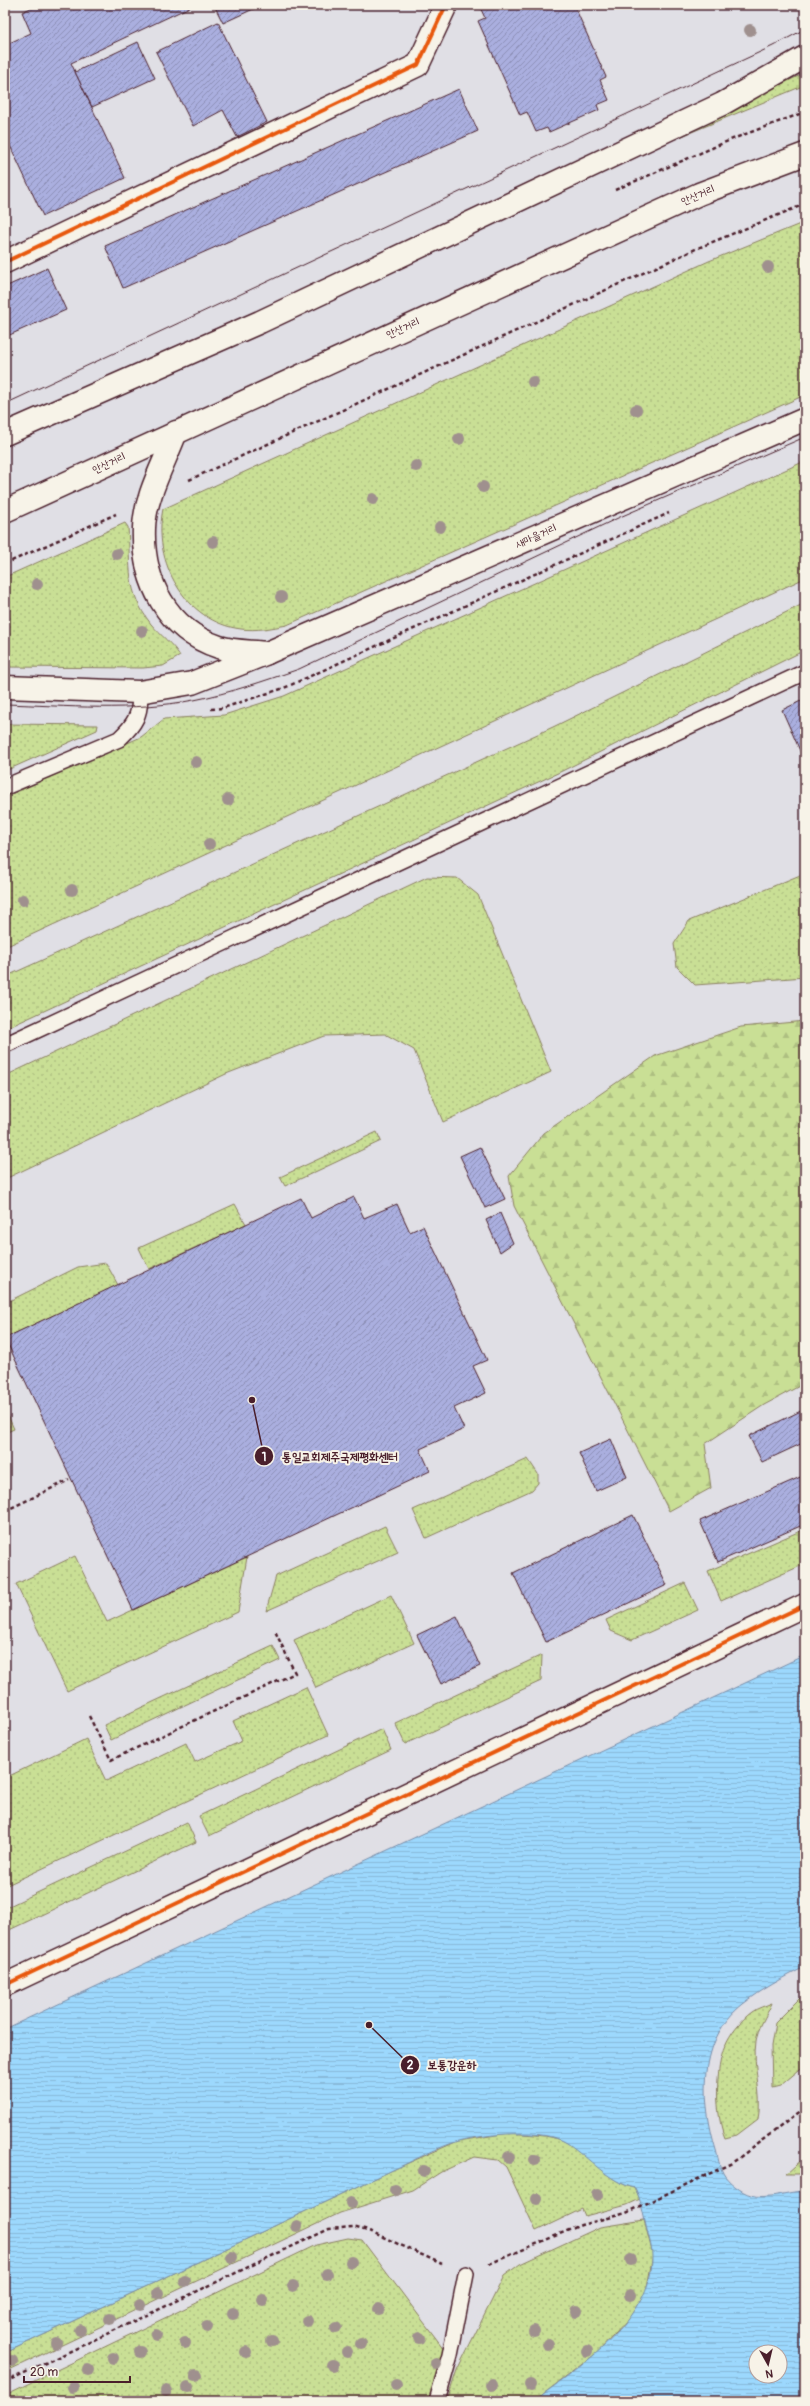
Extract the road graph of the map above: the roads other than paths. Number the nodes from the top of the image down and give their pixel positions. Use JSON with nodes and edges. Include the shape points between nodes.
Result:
{"nodes":[{"id":1,"x":446,"y":5,"type":"edge"},
{"id":2,"x":805,"y":57,"type":"edge"},
{"id":3,"x":805,"y":154,"type":"edge"},
{"id":4,"x":5,"y":262,"type":"edge"},
{"id":5,"x":805,"y":419,"type":"edge"},
{"id":6,"x":176,"y":432,"type":"junction"},
{"id":7,"x":5,"y":434,"type":"edge"},
{"id":8,"x":5,"y":511,"type":"edge"},
{"id":9,"x":267,"y":653,"type":"junction"},
{"id":10,"x":805,"y":672,"type":"edge"},
{"id":11,"x":5,"y":688,"type":"edge"},
{"id":12,"x":139,"y":692,"type":"junction"},
{"id":13,"x":5,"y":787,"type":"edge"},
{"id":14,"x":5,"y":1046,"type":"edge"},
{"id":15,"x":805,"y":1605,"type":"edge"},
{"id":16,"x":5,"y":1985,"type":"edge"},
{"id":17,"x":466,"y":2274,"type":"road end"},
{"id":18,"x":437,"y":2401,"type":"edge"}],
"edges":[{"from":1,"to":4,"type":"main road","via":[[418,65]]},
{"from":2,"to":7,"type":"main road","via":[[722,104],[311,298]]},
{"from":3,"to":6,"type":"main road","name":"안산거리","via":[[699,194]]},
{"from":5,"to":9,"type":"main road","name":"새마을거리"},
{"from":6,"to":8,"type":"main road","name":"안산거리"},
{"from":6,"to":9,"type":"main road","via":[[151,498],[144,527],[148,566],[158,598],[182,629],[219,647]]},
{"from":9,"to":12,"type":"main road","name":"새마을거리","via":[[192,683]]},
{"from":10,"to":14,"type":"lane"},
{"from":11,"to":12,"type":"main road","name":"새마을거리"},
{"from":12,"to":13,"type":"lane","via":[[141,706],[138,716],[133,726],[119,739]]},
{"from":15,"to":16,"type":"main road"},
{"from":17,"to":18,"type":"lane","via":[[450,2354]]}]}
